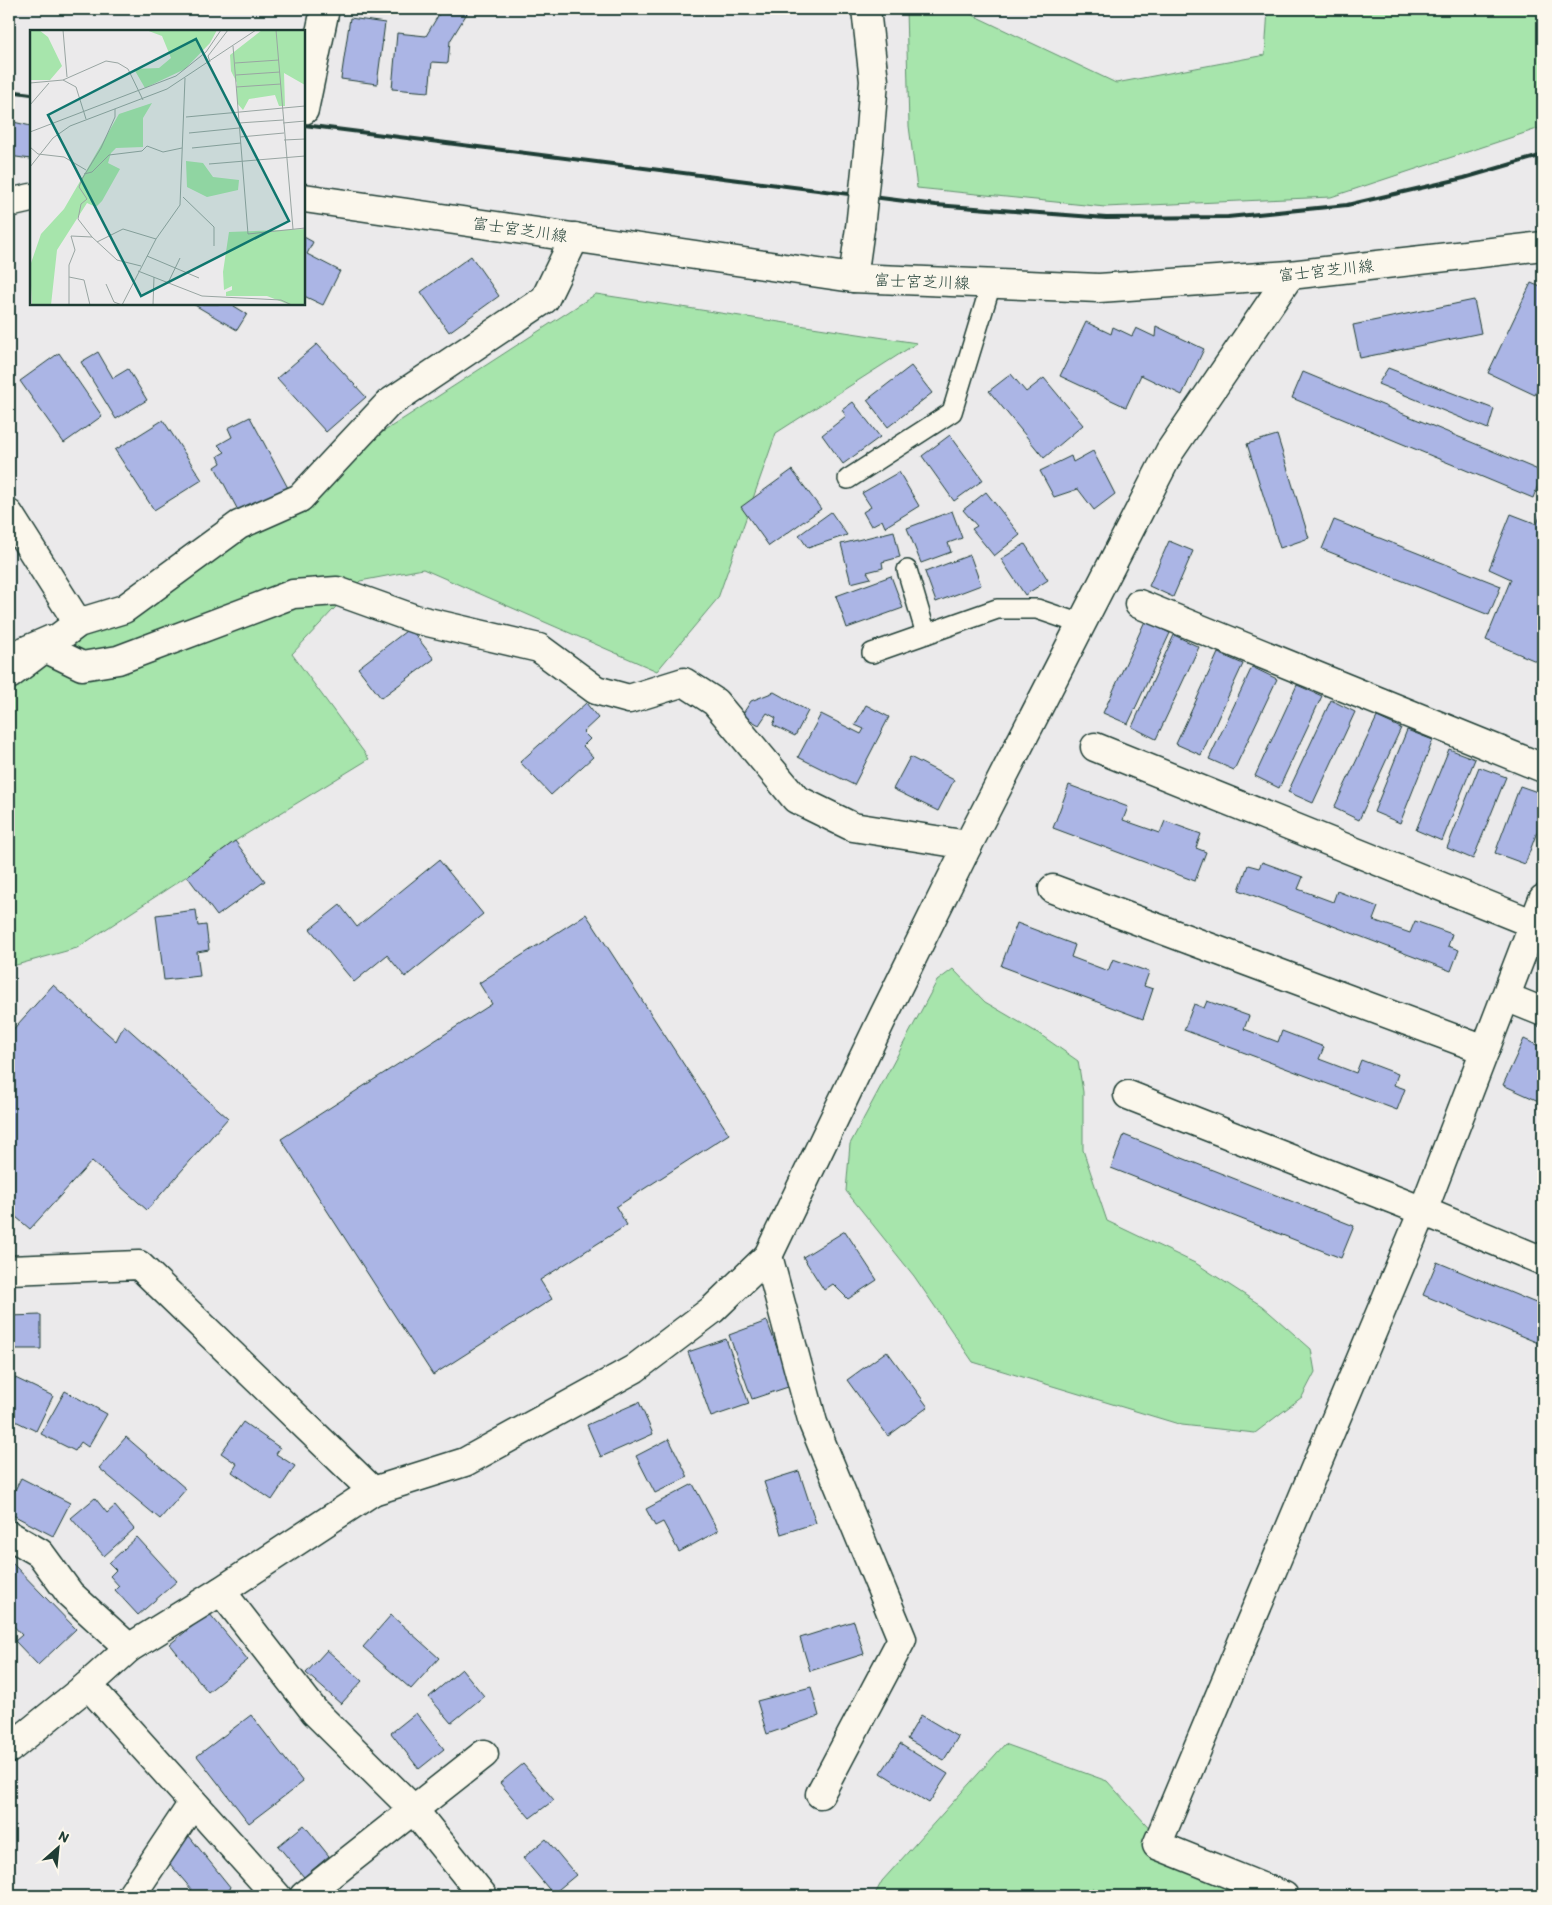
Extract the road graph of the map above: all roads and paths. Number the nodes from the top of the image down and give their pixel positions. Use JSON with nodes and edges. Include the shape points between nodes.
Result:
{"nodes":[{"id":1,"x":325,"y":9,"type":"edge"},
{"id":2,"x":866,"y":9,"type":"edge"},
{"id":3,"x":305,"y":105,"type":"edge"},
{"id":4,"x":30,"y":198,"type":"edge"},
{"id":5,"x":305,"y":198,"type":"edge"},
{"id":6,"x":9,"y":203,"type":"edge"},
{"id":7,"x":575,"y":237,"type":"junction"},
{"id":8,"x":1543,"y":246,"type":"edge"},
{"id":9,"x":1290,"y":275,"type":"junction"},
{"id":10,"x":853,"y":278,"type":"junction"},
{"id":11,"x":991,"y":284,"type":"junction"},
{"id":12,"x":848,"y":479,"type":"dead end"},
{"id":13,"x":9,"y":514,"type":"edge"},
{"id":14,"x":907,"y":570,"type":"dead end"},
{"id":15,"x":1139,"y":604,"type":"dead end"},
{"id":16,"x":78,"y":623,"type":"junction"},
{"id":17,"x":1081,"y":624,"type":"junction"},
{"id":18,"x":926,"y":634,"type":"junction"},
{"id":19,"x":45,"y":648,"type":"junction"},
{"id":20,"x":9,"y":650,"type":"edge"},
{"id":21,"x":872,"y":653,"type":"dead end"},
{"id":22,"x":9,"y":676,"type":"edge"},
{"id":23,"x":1095,"y":747,"type":"dead end"},
{"id":24,"x":1543,"y":768,"type":"edge"},
{"id":25,"x":968,"y":845,"type":"junction"},
{"id":26,"x":1053,"y":889,"type":"dead end"},
{"id":27,"x":1543,"y":899,"type":"edge"},
{"id":28,"x":1534,"y":924,"type":"junction"},
{"id":29,"x":1506,"y":997,"type":"junction"},
{"id":30,"x":1543,"y":1012,"type":"edge"},
{"id":31,"x":1485,"y":1050,"type":"junction"},
{"id":32,"x":1128,"y":1095,"type":"dead end"},
{"id":33,"x":1423,"y":1211,"type":"junction"},
{"id":34,"x":768,"y":1256,"type":"junction"},
{"id":35,"x":1543,"y":1261,"type":"edge"},
{"id":36,"x":9,"y":1270,"type":"edge"},
{"id":37,"x":373,"y":1491,"type":"junction"},
{"id":38,"x":9,"y":1535,"type":"edge"},
{"id":39,"x":221,"y":1591,"type":"junction"},
{"id":40,"x":129,"y":1648,"type":"junction"},
{"id":41,"x":88,"y":1685,"type":"junction"},
{"id":42,"x":9,"y":1749,"type":"edge"},
{"id":43,"x":484,"y":1754,"type":"dead end"},
{"id":44,"x":820,"y":1794,"type":"dead end"},
{"id":45,"x":194,"y":1803,"type":"junction"},
{"id":46,"x":413,"y":1809,"type":"junction"},
{"id":47,"x":131,"y":1896,"type":"edge"},
{"id":48,"x":277,"y":1896,"type":"edge"},
{"id":49,"x":304,"y":1896,"type":"edge"},
{"id":50,"x":483,"y":1896,"type":"edge"},
{"id":51,"x":1284,"y":1896,"type":"edge"}],
"edges":[{"from":1,"to":3,"type":"street"},
{"from":2,"to":10,"type":"street","bridge":true,"via":[[874,80]]},
{"from":4,"to":6,"type":"street"},
{"from":5,"to":7,"type":"street","name":"富士宮芝川線"},
{"from":7,"to":10,"type":"street","name":"富士宮芝川線"},
{"from":7,"to":16,"type":"street","via":[[545,299],[388,404],[300,498],[239,525],[124,609]]},
{"from":8,"to":9,"type":"street","name":"富士宮芝川線"},
{"from":9,"to":11,"type":"street","name":"富士宮芝川線","via":[[1099,288]]},
{"from":9,"to":17,"type":"street","via":[[1170,451]]},
{"from":10,"to":11,"type":"street","name":"富士宮芝川線"},
{"from":11,"to":12,"type":"lane","via":[[952,412]]},
{"from":13,"to":16,"type":"street"},
{"from":14,"to":18,"type":"lane"},
{"from":15,"to":24,"type":"street"},
{"from":16,"to":19,"type":"street"},
{"from":16,"to":20,"type":"lane"},
{"from":17,"to":18,"type":"lane","via":[[1037,610],[996,609]]},
{"from":17,"to":25,"type":"street"},
{"from":18,"to":21,"type":"lane"},
{"from":19,"to":22,"type":"street"},
{"from":19,"to":25,"type":"street","via":[[82,666],[118,660],[293,594],[337,591],[415,619],[539,648],[596,690],[629,699],[684,682],[715,702],[796,799],[852,826]]},
{"from":23,"to":28,"type":"street"},
{"from":25,"to":34,"type":"street"},
{"from":26,"to":31,"type":"street"},
{"from":27,"to":28,"type":"street"},
{"from":28,"to":29,"type":"street"},
{"from":29,"to":30,"type":"street"},
{"from":29,"to":31,"type":"street"},
{"from":31,"to":33,"type":"street"},
{"from":32,"to":33,"type":"street"},
{"from":33,"to":35,"type":"street"},
{"from":33,"to":51,"type":"street","via":[[1157,1845]]},
{"from":34,"to":37,"type":"street","via":[[712,1310],[634,1370],[465,1462]]},
{"from":34,"to":44,"type":"street","via":[[813,1423],[902,1639]]},
{"from":36,"to":37,"type":"street","via":[[139,1264]]},
{"from":37,"to":39,"type":"street"},
{"from":38,"to":40,"type":"street","via":[[40,1552],[70,1594]]},
{"from":39,"to":40,"type":"street"},
{"from":39,"to":46,"type":"street","via":[[315,1712]]},
{"from":40,"to":41,"type":"street"},
{"from":41,"to":42,"type":"street"},
{"from":41,"to":45,"type":"street"},
{"from":43,"to":46,"type":"street"},
{"from":45,"to":47,"type":"street"},
{"from":45,"to":48,"type":"street"},
{"from":46,"to":49,"type":"street"},
{"from":46,"to":50,"type":"street"}]}
